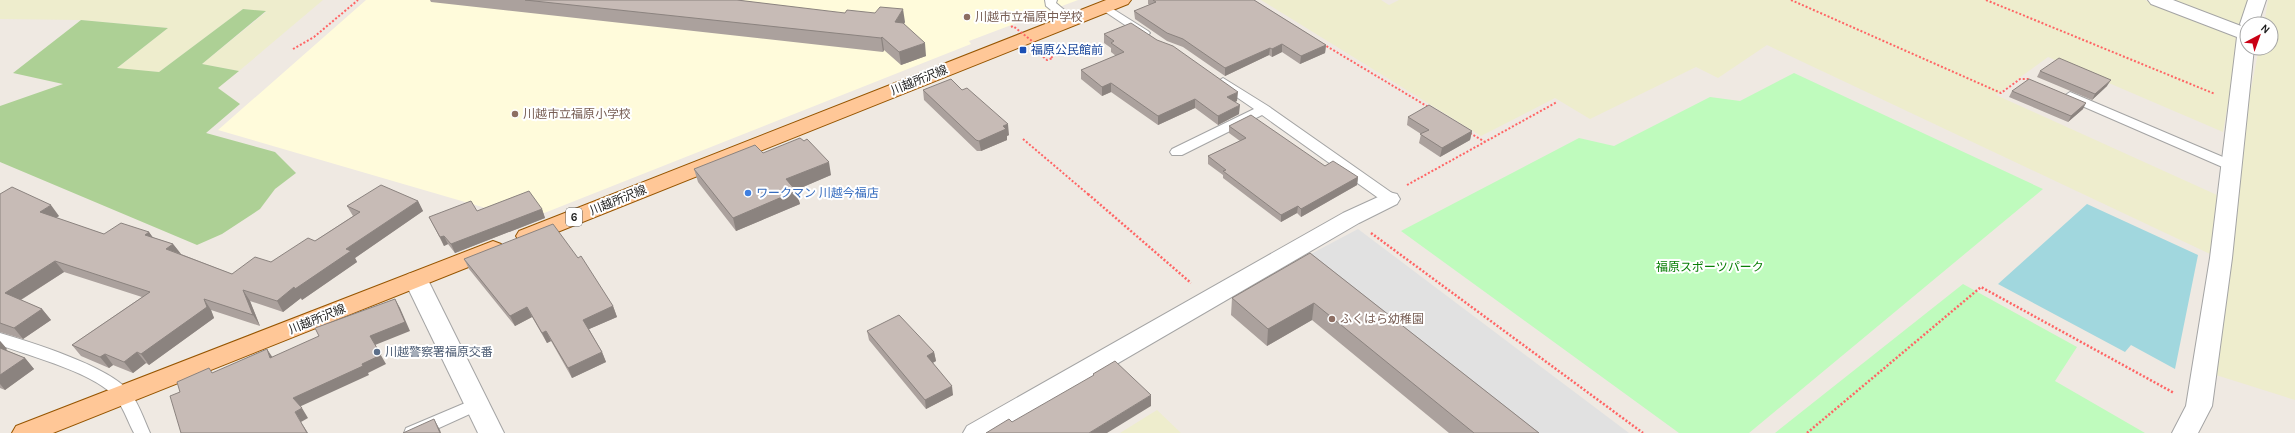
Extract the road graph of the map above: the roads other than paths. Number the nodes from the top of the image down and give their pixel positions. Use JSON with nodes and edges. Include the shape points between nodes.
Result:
{"nodes":[{"id":1,"x":1051,"y":0,"type":"edge"},
{"id":2,"x":2157,"y":0,"type":"edge"},
{"id":3,"x":2257,"y":0,"type":"edge"},
{"id":4,"x":1113,"y":3,"type":"edge"},
{"id":5,"x":2252,"y":16,"type":"edge"},
{"id":6,"x":1070,"y":20,"type":"junction"},
{"id":7,"x":2239,"y":27,"type":"edge"},
{"id":8,"x":1156,"y":41,"type":"edge"},
{"id":9,"x":2244,"y":56,"type":"edge"},
{"id":10,"x":1214,"y":76,"type":"edge"},
{"id":11,"x":2029,"y":78,"type":"edge"},
{"id":12,"x":1264,"y":109,"type":"junction"},
{"id":13,"x":1177,"y":152,"type":"dead end"},
{"id":14,"x":2232,"y":166,"type":"junction"},
{"id":15,"x":1388,"y":198,"type":"joint"},
{"id":16,"x":416,"y":280,"type":"junction"},
{"id":17,"x":0,"y":339,"type":"edge"},
{"id":18,"x":123,"y":395,"type":"junction"},
{"id":19,"x":477,"y":404,"type":"junction"},
{"id":20,"x":25,"y":433,"type":"edge"},
{"id":21,"x":142,"y":433,"type":"edge"},
{"id":22,"x":412,"y":433,"type":"edge"},
{"id":23,"x":491,"y":433,"type":"edge"},
{"id":24,"x":976,"y":433,"type":"edge"},
{"id":25,"x":2185,"y":433,"type":"edge"}],
"edges":[{"from":1,"to":6,"type":"lane","via":[[1050,4]]},
{"from":2,"to":7,"type":"street"},
{"from":3,"to":5,"type":"street"},
{"from":4,"to":6,"type":"main road","name":"川越所沢線","number":"6"},
{"from":4,"to":8,"type":"lane"},
{"from":6,"to":16,"type":"main road","name":"川越所沢線","number":"6"},
{"from":9,"to":14,"type":"street"},
{"from":10,"to":12,"type":"lane"},
{"from":11,"to":14,"type":"lane"},
{"from":12,"to":13,"type":"lane"},
{"from":12,"to":15,"type":"lane"},
{"from":14,"to":25,"type":"street","via":[[2199,406]]},
{"from":15,"to":24,"type":"street"},
{"from":16,"to":18,"type":"main road","name":"川越所沢線","number":"6"},
{"from":16,"to":19,"type":"street"},
{"from":17,"to":18,"type":"lane","via":[[91,372]]},
{"from":18,"to":20,"type":"main road","name":"川越所沢線","number":"6"},
{"from":18,"to":21,"type":"lane"},
{"from":19,"to":22,"type":"lane"},
{"from":19,"to":23,"type":"street"}]}
